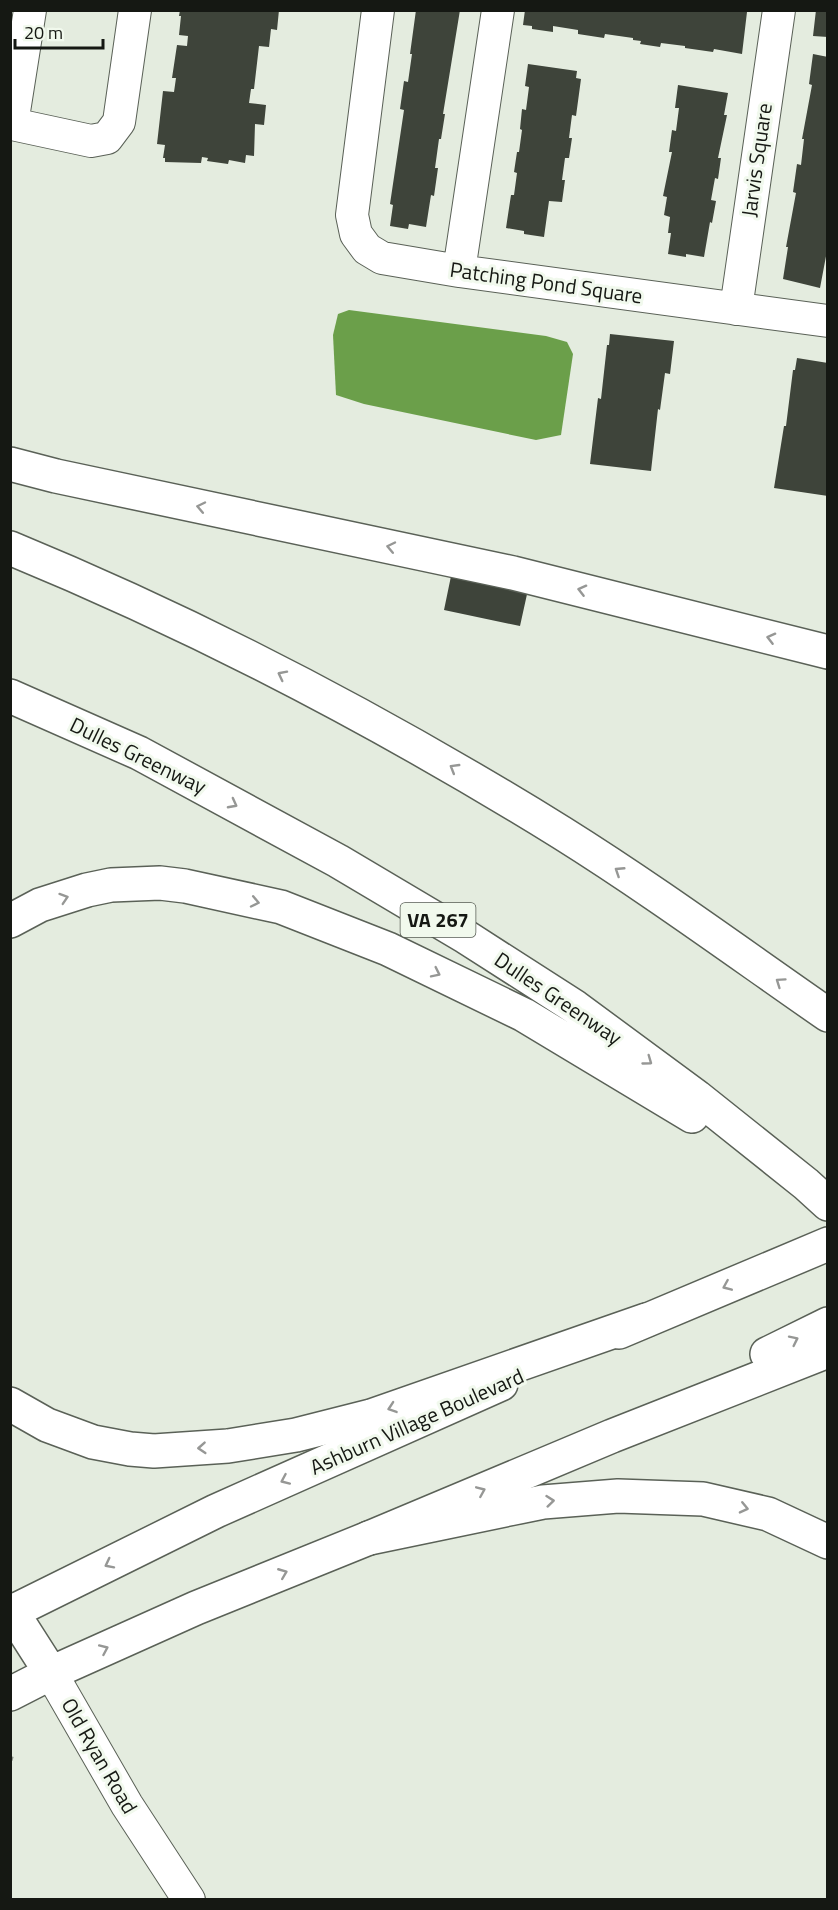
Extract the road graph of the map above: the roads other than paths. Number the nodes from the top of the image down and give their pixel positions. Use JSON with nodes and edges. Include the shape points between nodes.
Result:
{"nodes":[{"id":1,"x":30,"y":10,"type":"edge"},
{"id":2,"x":135,"y":10,"type":"edge"},
{"id":3,"x":378,"y":10,"type":"edge"},
{"id":4,"x":498,"y":10,"type":"edge"},
{"id":5,"x":779,"y":10,"type":"edge"},
{"id":6,"x":459,"y":271,"type":"junction"},
{"id":7,"x":736,"y":309,"type":"junction"},
{"id":8,"x":828,"y":321,"type":"edge"},
{"id":9,"x":10,"y":464,"type":"edge"},
{"id":10,"x":10,"y":548,"type":"edge"},
{"id":11,"x":828,"y":652,"type":"edge"},
{"id":12,"x":10,"y":696,"type":"edge"},
{"id":13,"x":10,"y":921,"type":"edge"},
{"id":14,"x":828,"y":1016,"type":"edge"},
{"id":15,"x":817,"y":1194,"type":"edge"},
{"id":16,"x":828,"y":1244,"type":"edge"},
{"id":17,"x":646,"y":1320,"type":"junction"},
{"id":18,"x":828,"y":1324,"type":"edge"},
{"id":19,"x":828,"y":1351,"type":"edge"},
{"id":20,"x":10,"y":1404,"type":"edge"},
{"id":21,"x":612,"y":1436,"type":"junction"},
{"id":22,"x":369,"y":1538,"type":"junction"},
{"id":23,"x":828,"y":1542,"type":"edge"},
{"id":24,"x":11,"y":1611,"type":"edge"},
{"id":25,"x":51,"y":1673,"type":"junction"},
{"id":26,"x":10,"y":1694,"type":"edge"},
{"id":27,"x":189,"y":1899,"type":"edge"}],
"edges":[{"from":1,"to":2,"type":"street","via":[[12,124],[91,141],[107,138],[119,122]]},
{"from":3,"to":6,"type":"street","name":"Patching Pond Square","via":[[352,215],[356,234],[367,249],[382,258]]},
{"from":4,"to":6,"type":"street"},
{"from":5,"to":7,"type":"street","name":"Jarvis Square"},
{"from":6,"to":7,"type":"street","name":"Patching Pond Square"},
{"from":7,"to":8,"type":"street","name":"Patching Pond Square"},
{"from":11,"to":9,"type":"main road","one_way":true,"via":[[513,573]]},
{"from":14,"to":10,"type":"main road","one_way":true,"via":[[563,834],[429,753],[146,606]]},
{"from":12,"to":15,"type":"main road","name":"Dulles Greenway","number":"VA 267","one_way":true,"via":[[139,753],[338,861],[466,937],[575,1007],[697,1097]]},
{"from":13,"to":15,"type":"main road","one_way":true,"via":[[40,905],[111,885],[185,886],[281,907],[388,949],[524,1015]]},
{"from":16,"to":17,"type":"main road","name":"Ashburn Village Boulevard","one_way":true},
{"from":17,"to":20,"type":"main road","one_way":true,"via":[[371,1416],[296,1435],[228,1446],[154,1452],[93,1442],[47,1425]]},
{"from":17,"to":24,"type":"main road","name":"Ashburn Village Boulevard","one_way":true,"via":[[216,1510]]},
{"from":21,"to":18,"type":"main road","one_way":true},
{"from":19,"to":21,"type":"main road"},
{"from":22,"to":21,"type":"main road","one_way":true},
{"from":22,"to":23,"type":"main road","one_way":true,"via":[[543,1502],[618,1496],[703,1499],[768,1514]]},
{"from":25,"to":22,"type":"main road","one_way":true,"via":[[196,1608]]},
{"from":24,"to":25,"type":"main road","name":"Old Ryan Road"},
{"from":25,"to":26,"type":"main road"},
{"from":25,"to":27,"type":"street","name":"Old Ryan Road","via":[[127,1804]]}]}
